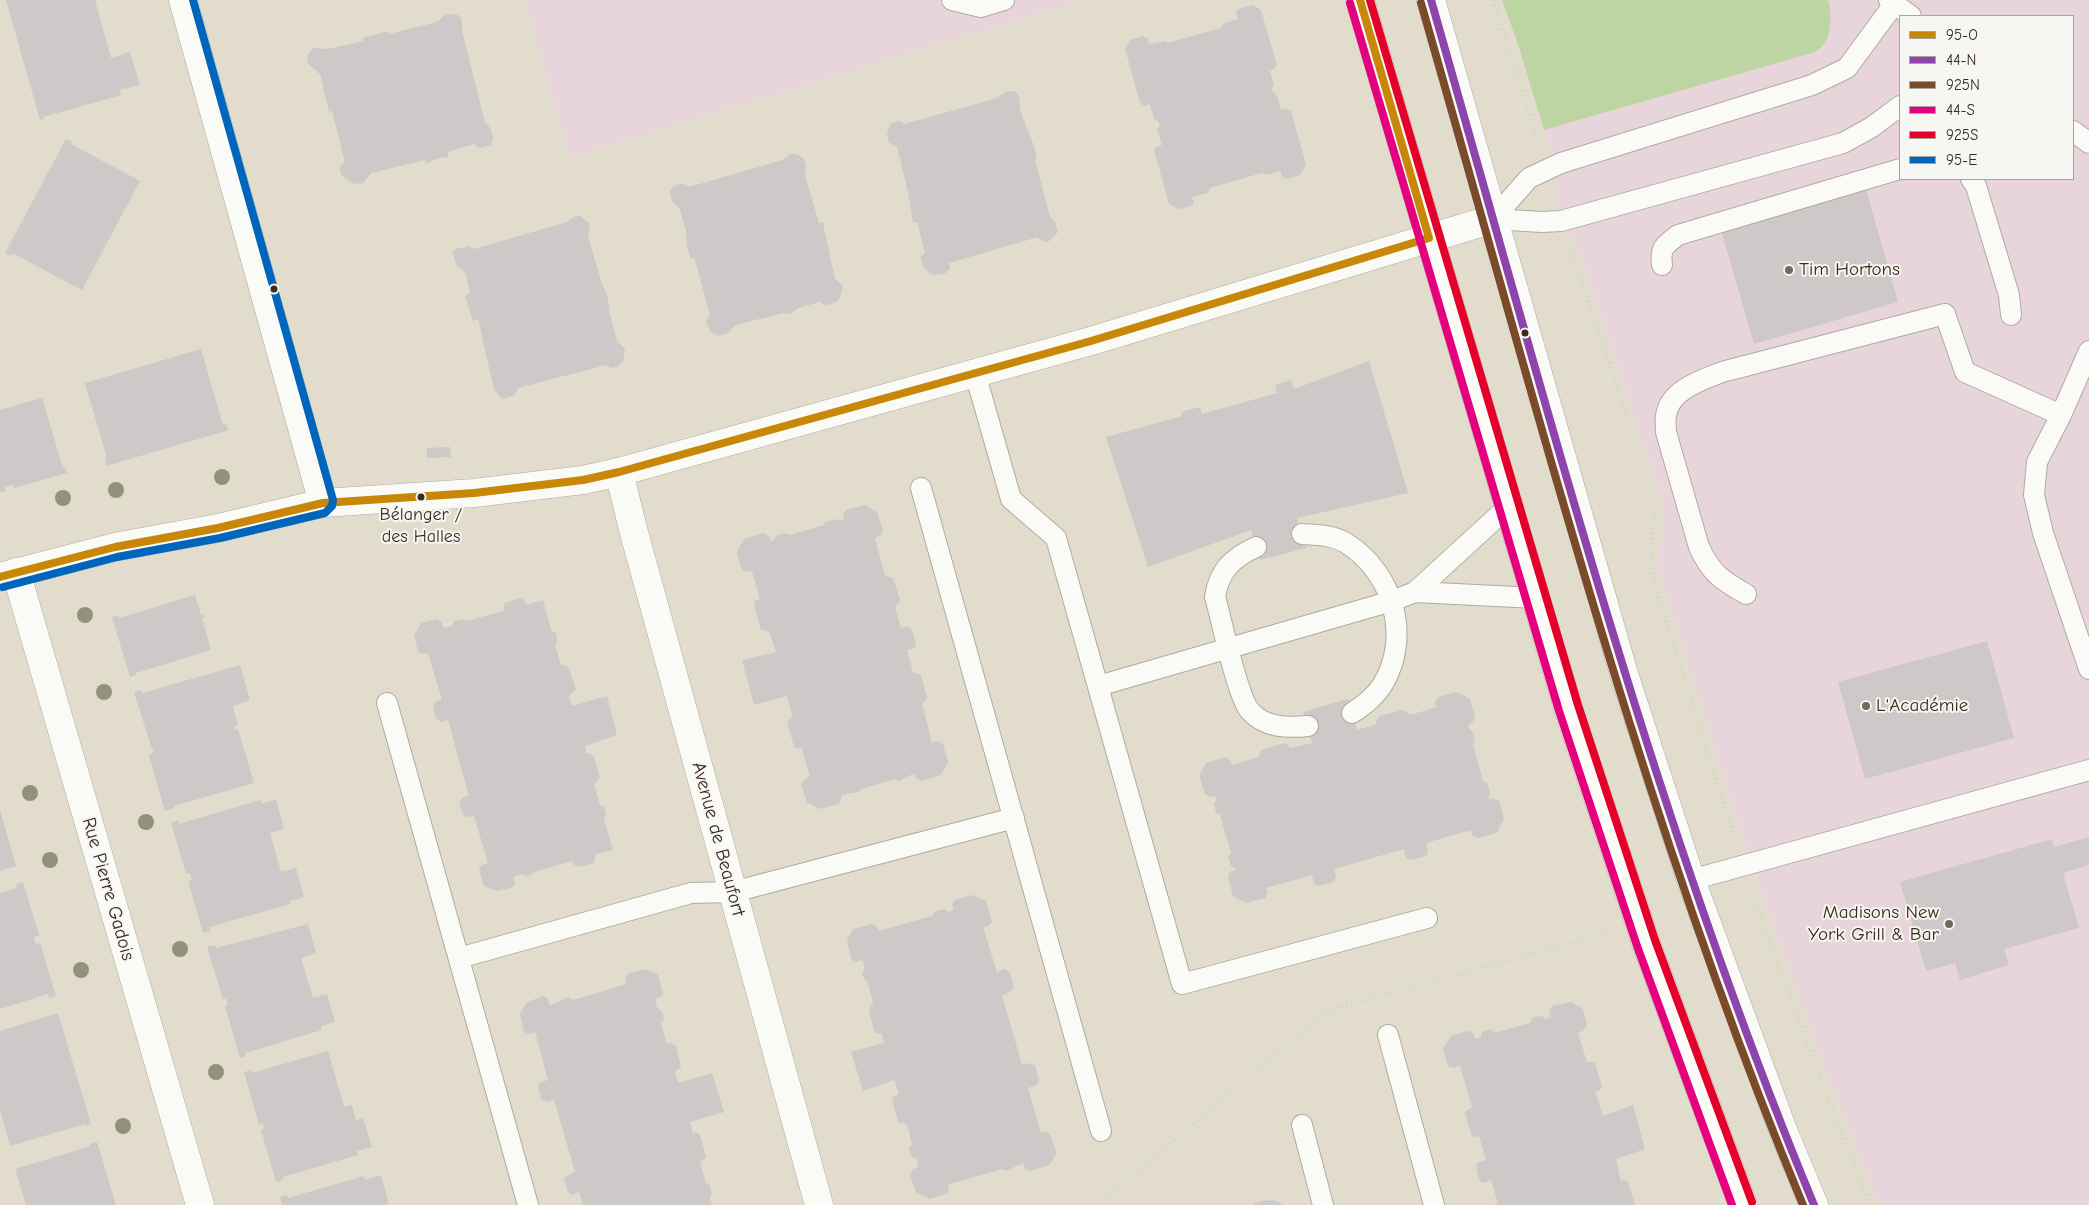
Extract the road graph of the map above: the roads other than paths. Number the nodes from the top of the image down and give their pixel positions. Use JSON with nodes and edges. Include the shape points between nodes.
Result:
{"nodes":[{"id":1,"x":183,"y":0,"type":"edge"},
{"id":2,"x":952,"y":0,"type":"edge"},
{"id":3,"x":1004,"y":0,"type":"edge"},
{"id":4,"x":1360,"y":0,"type":"edge"},
{"id":5,"x":1431,"y":0,"type":"edge"},
{"id":6,"x":1892,"y":2,"type":"edge"},
{"id":7,"x":1910,"y":15,"type":"edge"},
{"id":8,"x":1899,"y":107,"type":"edge"},
{"id":9,"x":2074,"y":132,"type":"edge"},
{"id":10,"x":2089,"y":142,"type":"edge"},
{"id":11,"x":1899,"y":170,"type":"edge"},
{"id":12,"x":1972,"y":180,"type":"edge"},
{"id":13,"x":1493,"y":219,"type":"junction"},
{"id":14,"x":1429,"y":238,"type":"junction"},
{"id":15,"x":1662,"y":265,"type":"dead end"},
{"id":16,"x":2011,"y":315,"type":"dead end"},
{"id":17,"x":2089,"y":351,"type":"edge"},
{"id":18,"x":975,"y":373,"type":"junction"},
{"id":19,"x":2061,"y":415,"type":"junction"},
{"id":20,"x":619,"y":472,"type":"junction"},
{"id":21,"x":921,"y":488,"type":"dead end"},
{"id":22,"x":323,"y":503,"type":"junction"},
{"id":23,"x":1509,"y":506,"type":"junction"},
{"id":24,"x":1302,"y":534,"type":"dead end"},
{"id":25,"x":1256,"y":547,"type":"dead end"},
{"id":26,"x":8,"y":574,"type":"edge"},
{"id":27,"x":1415,"y":592,"type":"junction"},
{"id":28,"x":1746,"y":594,"type":"dead end"},
{"id":29,"x":1536,"y":598,"type":"junction"},
{"id":30,"x":1392,"y":601,"type":"junction"},
{"id":31,"x":1229,"y":648,"type":"junction"},
{"id":32,"x":2089,"y":669,"type":"edge"},
{"id":33,"x":1098,"y":686,"type":"junction"},
{"id":34,"x":388,"y":703,"type":"dead end"},
{"id":35,"x":1352,"y":713,"type":"dead end"},
{"id":36,"x":1308,"y":726,"type":"dead end"},
{"id":37,"x":2089,"y":770,"type":"edge"},
{"id":38,"x":1014,"y":818,"type":"junction"},
{"id":39,"x":1691,"y":880,"type":"junction"},
{"id":40,"x":733,"y":892,"type":"junction"},
{"id":41,"x":1427,"y":918,"type":"dead end"},
{"id":42,"x":459,"y":958,"type":"junction"},
{"id":43,"x":1388,"y":1035,"type":"dead end"},
{"id":44,"x":1302,"y":1125,"type":"dead end"},
{"id":45,"x":1101,"y":1131,"type":"dead end"},
{"id":46,"x":200,"y":1205,"type":"edge"},
{"id":47,"x":528,"y":1205,"type":"edge"},
{"id":48,"x":819,"y":1205,"type":"edge"},
{"id":49,"x":1323,"y":1205,"type":"edge"},
{"id":50,"x":1434,"y":1205,"type":"edge"},
{"id":51,"x":1743,"y":1205,"type":"edge"},
{"id":52,"x":1814,"y":1205,"type":"edge"}],
"edges":[{"from":1,"to":22,"type":"street"},
{"from":2,"to":3,"type":"lane","via":[[980,7]]},
{"from":4,"to":14,"type":"street"},
{"from":5,"to":13,"type":"street"},
{"from":6,"to":7,"type":"lane"},
{"from":6,"to":13,"type":"lane","via":[[1847,68],[1812,86],[1546,169],[1529,178]]},
{"from":8,"to":13,"type":"lane","via":[[1843,143],[1561,221]]},
{"from":9,"to":10,"type":"lane"},
{"from":11,"to":15,"type":"lane","via":[[1678,235],[1661,252]]},
{"from":12,"to":16,"type":"lane","via":[[2009,295]]},
{"from":13,"to":14,"type":"street"},
{"from":13,"to":39,"type":"street","via":[[1624,674]]},
{"from":14,"to":18,"type":"street"},
{"from":14,"to":23,"type":"street"},
{"from":17,"to":19,"type":"lane"},
{"from":18,"to":20,"type":"street"},
{"from":18,"to":33,"type":"lane","via":[[1012,499],[1056,538]]},
{"from":19,"to":28,"type":"lane","via":[[1965,372],[1944,314],[1722,372],[1696,383],[1671,402],[1666,415],[1666,432],[1699,547],[1707,564],[1723,581]]},
{"from":19,"to":32,"type":"lane","via":[[2037,462],[2034,495],[2043,533]]},
{"from":20,"to":22,"type":"street","via":[[583,480],[474,493]]},
{"from":20,"to":40,"type":"street","name":"Avenue de Beaufort"},
{"from":21,"to":38,"type":"lane"},
{"from":22,"to":26,"type":"street","via":[[218,528],[115,547]]},
{"from":23,"to":27,"type":"lane"},
{"from":23,"to":29,"type":"street"},
{"from":24,"to":30,"type":"lane","via":[[1323,535],[1346,543],[1369,562]]},
{"from":25,"to":31,"type":"lane","via":[[1228,566],[1217,582],[1215,597]]},
{"from":26,"to":46,"type":"street","name":"Rue Pierre Gadois"},
{"from":27,"to":29,"type":"lane"},
{"from":27,"to":30,"type":"lane"},
{"from":29,"to":51,"type":"street","via":[[1568,708],[1646,943]]},
{"from":30,"to":31,"type":"lane"},
{"from":30,"to":35,"type":"lane","via":[[1397,651],[1383,685],[1368,702]]},
{"from":31,"to":33,"type":"lane"},
{"from":31,"to":36,"type":"lane","via":[[1242,696],[1250,711],[1265,722],[1284,728]]},
{"from":33,"to":41,"type":"lane","via":[[1182,984]]},
{"from":34,"to":42,"type":"lane"},
{"from":37,"to":39,"type":"lane"},
{"from":38,"to":40,"type":"lane"},
{"from":38,"to":45,"type":"lane"},
{"from":39,"to":52,"type":"street","via":[[1784,1133]]},
{"from":40,"to":42,"type":"lane","via":[[691,893]]},
{"from":40,"to":48,"type":"street","name":"Avenue de Beaufort"},
{"from":42,"to":47,"type":"lane"},
{"from":43,"to":50,"type":"lane"},
{"from":44,"to":49,"type":"lane"}]}
